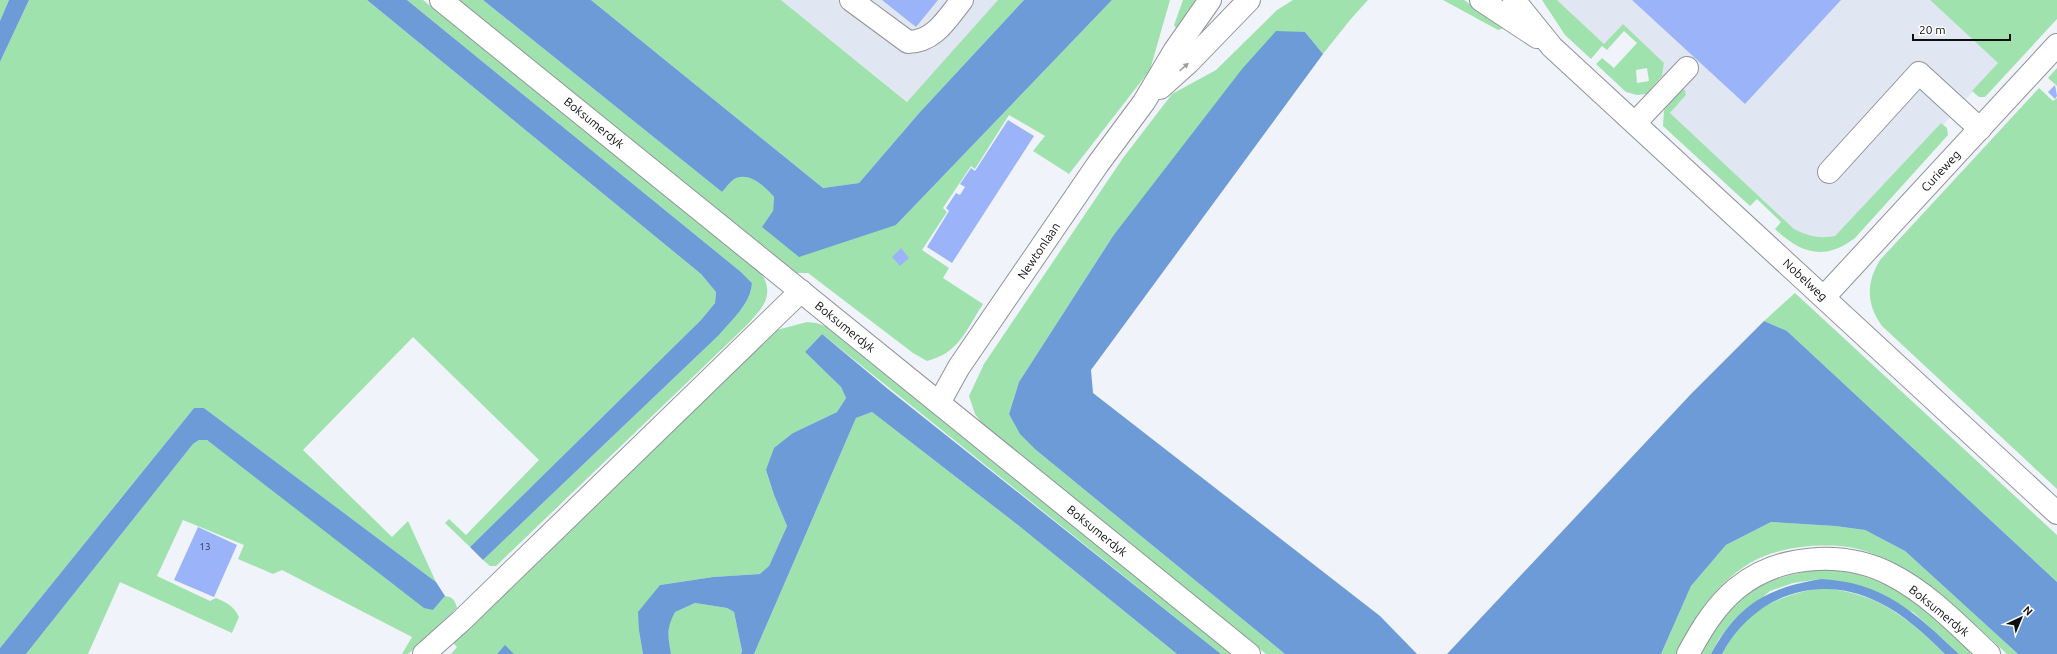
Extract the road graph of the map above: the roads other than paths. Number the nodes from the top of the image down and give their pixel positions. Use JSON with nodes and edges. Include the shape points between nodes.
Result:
{"nodes":[{"id":1,"x":441,"y":0,"type":"edge"},
{"id":2,"x":850,"y":0,"type":"edge"},
{"id":3,"x":962,"y":0,"type":"edge"},
{"id":4,"x":1210,"y":0,"type":"edge"},
{"id":5,"x":1249,"y":0,"type":"edge"},
{"id":6,"x":1481,"y":0,"type":"edge"},
{"id":7,"x":1514,"y":0,"type":"edge"},
{"id":8,"x":2057,"y":45,"type":"edge"},
{"id":9,"x":1552,"y":47,"type":"junction"},
{"id":10,"x":1687,"y":68,"type":"dead end"},
{"id":11,"x":1144,"y":102,"type":"junction"},
{"id":12,"x":1635,"y":124,"type":"junction"},
{"id":13,"x":1980,"y":129,"type":"junction"},
{"id":14,"x":1829,"y":172,"type":"dead end"},
{"id":15,"x":801,"y":291,"type":"junction"},
{"id":16,"x":1824,"y":297,"type":"junction"},
{"id":17,"x":939,"y":403,"type":"junction"},
{"id":18,"x":2057,"y":513,"type":"edge"},
{"id":19,"x":424,"y":654,"type":"edge"},
{"id":20,"x":1249,"y":654,"type":"edge"},
{"id":21,"x":1688,"y":654,"type":"edge"},
{"id":22,"x":1989,"y":654,"type":"edge"}],
"edges":[{"from":1,"to":15,"type":"street","name":"Boksumerdyk"},
{"from":2,"to":3,"type":"street","via":[[908,42],[928,38],[937,31]]},
{"from":4,"to":11,"type":"street","name":"Newtonlaan","via":[[1175,50]]},
{"from":11,"to":5,"type":"street","name":"Newtonlaan","one_way":true,"via":[[1189,62]]},
{"from":6,"to":9,"type":"street","name":"Nobelweg"},
{"from":7,"to":9,"type":"street","name":"Nobelweg"},
{"from":8,"to":13,"type":"street","name":"Curieweg"},
{"from":9,"to":12,"type":"street","name":"Nobelweg"},
{"from":10,"to":12,"type":"street"},
{"from":11,"to":17,"type":"street","name":"Newtonlaan","via":[[1093,171],[960,367]]},
{"from":12,"to":16,"type":"street","name":"Nobelweg"},
{"from":13,"to":14,"type":"street","via":[[1920,73]]},
{"from":13,"to":16,"type":"street","name":"Curieweg"},
{"from":15,"to":17,"type":"street","name":"Boksumerdyk"},
{"from":15,"to":19,"type":"street"},
{"from":16,"to":18,"type":"street","name":"Nobelweg"},
{"from":17,"to":20,"type":"street","name":"Boksumerdyk"},
{"from":21,"to":22,"type":"street","name":"Boksumerdyk","via":[[1702,628],[1737,588],[1762,573],[1788,563],[1820,559],[1859,563],[1892,575],[1925,596]]}]}
